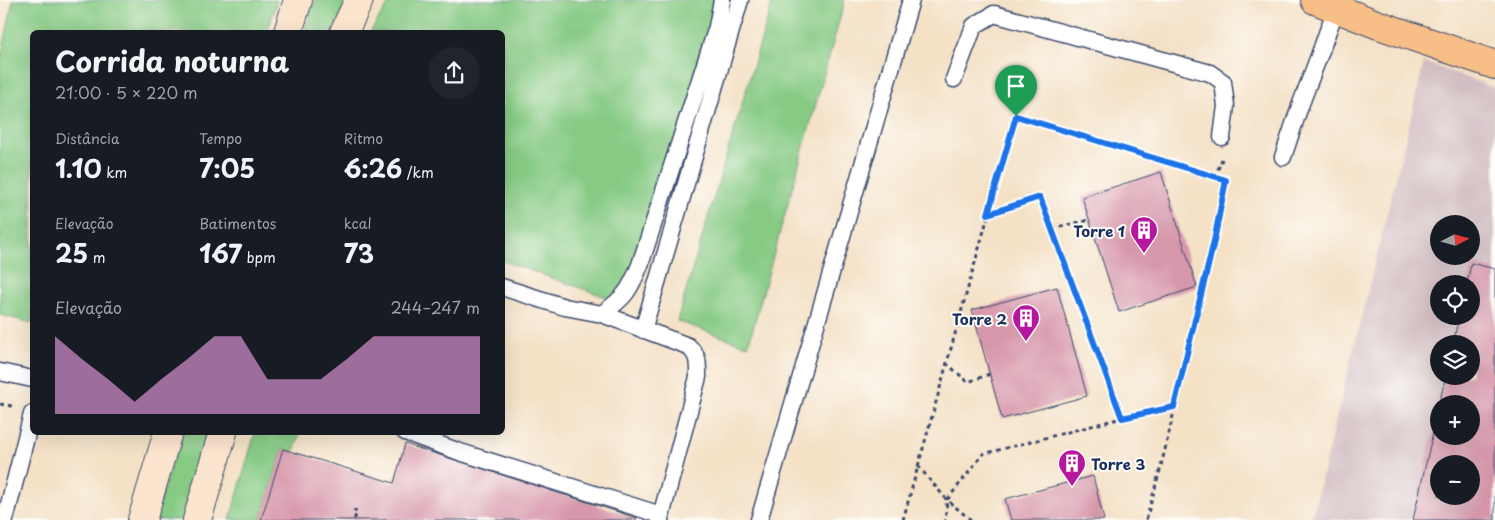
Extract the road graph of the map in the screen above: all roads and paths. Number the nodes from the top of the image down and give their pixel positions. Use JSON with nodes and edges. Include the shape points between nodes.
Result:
{"nodes":[{"id":1,"x":298,"y":0,"type":"edge"},
{"id":2,"x":359,"y":0,"type":"edge"},
{"id":3,"x":722,"y":0,"type":"edge"},
{"id":4,"x":740,"y":0,"type":"edge"},
{"id":5,"x":911,"y":0,"type":"edge"},
{"id":6,"x":1325,"y":4,"type":"edge"},
{"id":7,"x":289,"y":30,"type":"edge"},
{"id":8,"x":345,"y":30,"type":"edge"},
{"id":9,"x":1495,"y":65,"type":"edge"},
{"id":10,"x":954,"y":79,"type":"dead end"},
{"id":11,"x":1222,"y":137,"type":"dead end"},
{"id":12,"x":1283,"y":157,"type":"dead end"},
{"id":13,"x":988,"y":214,"type":"junction"},
{"id":14,"x":1090,"y":220,"type":"dead end"},
{"id":15,"x":1052,"y":228,"type":"junction"},
{"id":16,"x":505,"y":288,"type":"edge"},
{"id":17,"x":602,"y":314,"type":"junction"},
{"id":18,"x":643,"y":330,"type":"junction"},
{"id":19,"x":946,"y":363,"type":"junction"},
{"id":20,"x":0,"y":372,"type":"edge"},
{"id":21,"x":990,"y":374,"type":"dead end"},
{"id":22,"x":30,"y":379,"type":"edge"},
{"id":23,"x":0,"y":404,"type":"edge"},
{"id":24,"x":10,"y":406,"type":"dead end"},
{"id":25,"x":1174,"y":407,"type":"junction"},
{"id":26,"x":1122,"y":418,"type":"junction"},
{"id":27,"x":30,"y":422,"type":"edge"},
{"id":28,"x":165,"y":435,"type":"edge"},
{"id":29,"x":222,"y":435,"type":"edge"},
{"id":30,"x":413,"y":435,"type":"edge"},
{"id":31,"x":918,"y":466,"type":"junction"},
{"id":32,"x":947,"y":500,"type":"junction"},
{"id":33,"x":353,"y":510,"type":"dead end"},
{"id":34,"x":660,"y":517,"type":"edge"},
{"id":35,"x":5,"y":520,"type":"edge"},
{"id":36,"x":142,"y":520,"type":"edge"},
{"id":37,"x":196,"y":520,"type":"edge"},
{"id":38,"x":354,"y":520,"type":"edge"},
{"id":39,"x":758,"y":520,"type":"edge"},
{"id":40,"x":902,"y":520,"type":"edge"},
{"id":41,"x":945,"y":520,"type":"edge"},
{"id":42,"x":971,"y":520,"type":"edge"},
{"id":43,"x":1146,"y":520,"type":"edge"}],
"edges":[{"from":1,"to":7,"type":"main road"},
{"from":2,"to":8,"type":"main road"},
{"from":3,"to":17,"type":"lane","via":[[717,27],[640,265],[622,299]]},
{"from":4,"to":18,"type":"lane"},
{"from":5,"to":39,"type":"lane"},
{"from":6,"to":9,"type":"main road"},
{"from":6,"to":12,"type":"lane","via":[[1319,56]]},
{"from":10,"to":11,"type":"lane","via":[[974,26],[994,14],[1210,73],[1223,82],[1226,106]]},
{"from":13,"to":15,"type":"path","via":[[1040,197]]},
{"from":13,"to":19,"type":"path"},
{"from":13,"to":25,"type":"path","via":[[1016,116],[1226,180]]},
{"from":14,"to":15,"type":"path"},
{"from":15,"to":26,"type":"path"},
{"from":16,"to":17,"type":"lane","via":[[565,307]]},
{"from":17,"to":18,"type":"lane"},
{"from":18,"to":34,"type":"lane","via":[[688,346],[698,361],[698,378]]},
{"from":19,"to":21,"type":"path","via":[[968,382]]},
{"from":19,"to":31,"type":"path"},
{"from":20,"to":22,"type":"lane"},
{"from":23,"to":24,"type":"path"},
{"from":25,"to":26,"type":"path"},
{"from":25,"to":43,"type":"path"},
{"from":26,"to":32,"type":"path","via":[[983,454]]},
{"from":27,"to":35,"type":"lane"},
{"from":28,"to":36,"type":"main road"},
{"from":29,"to":37,"type":"main road"},
{"from":30,"to":34,"type":"lane"},
{"from":31,"to":32,"type":"path"},
{"from":31,"to":40,"type":"path"},
{"from":32,"to":41,"type":"path"},
{"from":32,"to":42,"type":"path"},
{"from":33,"to":38,"type":"path","via":[[357,512]]}]}
